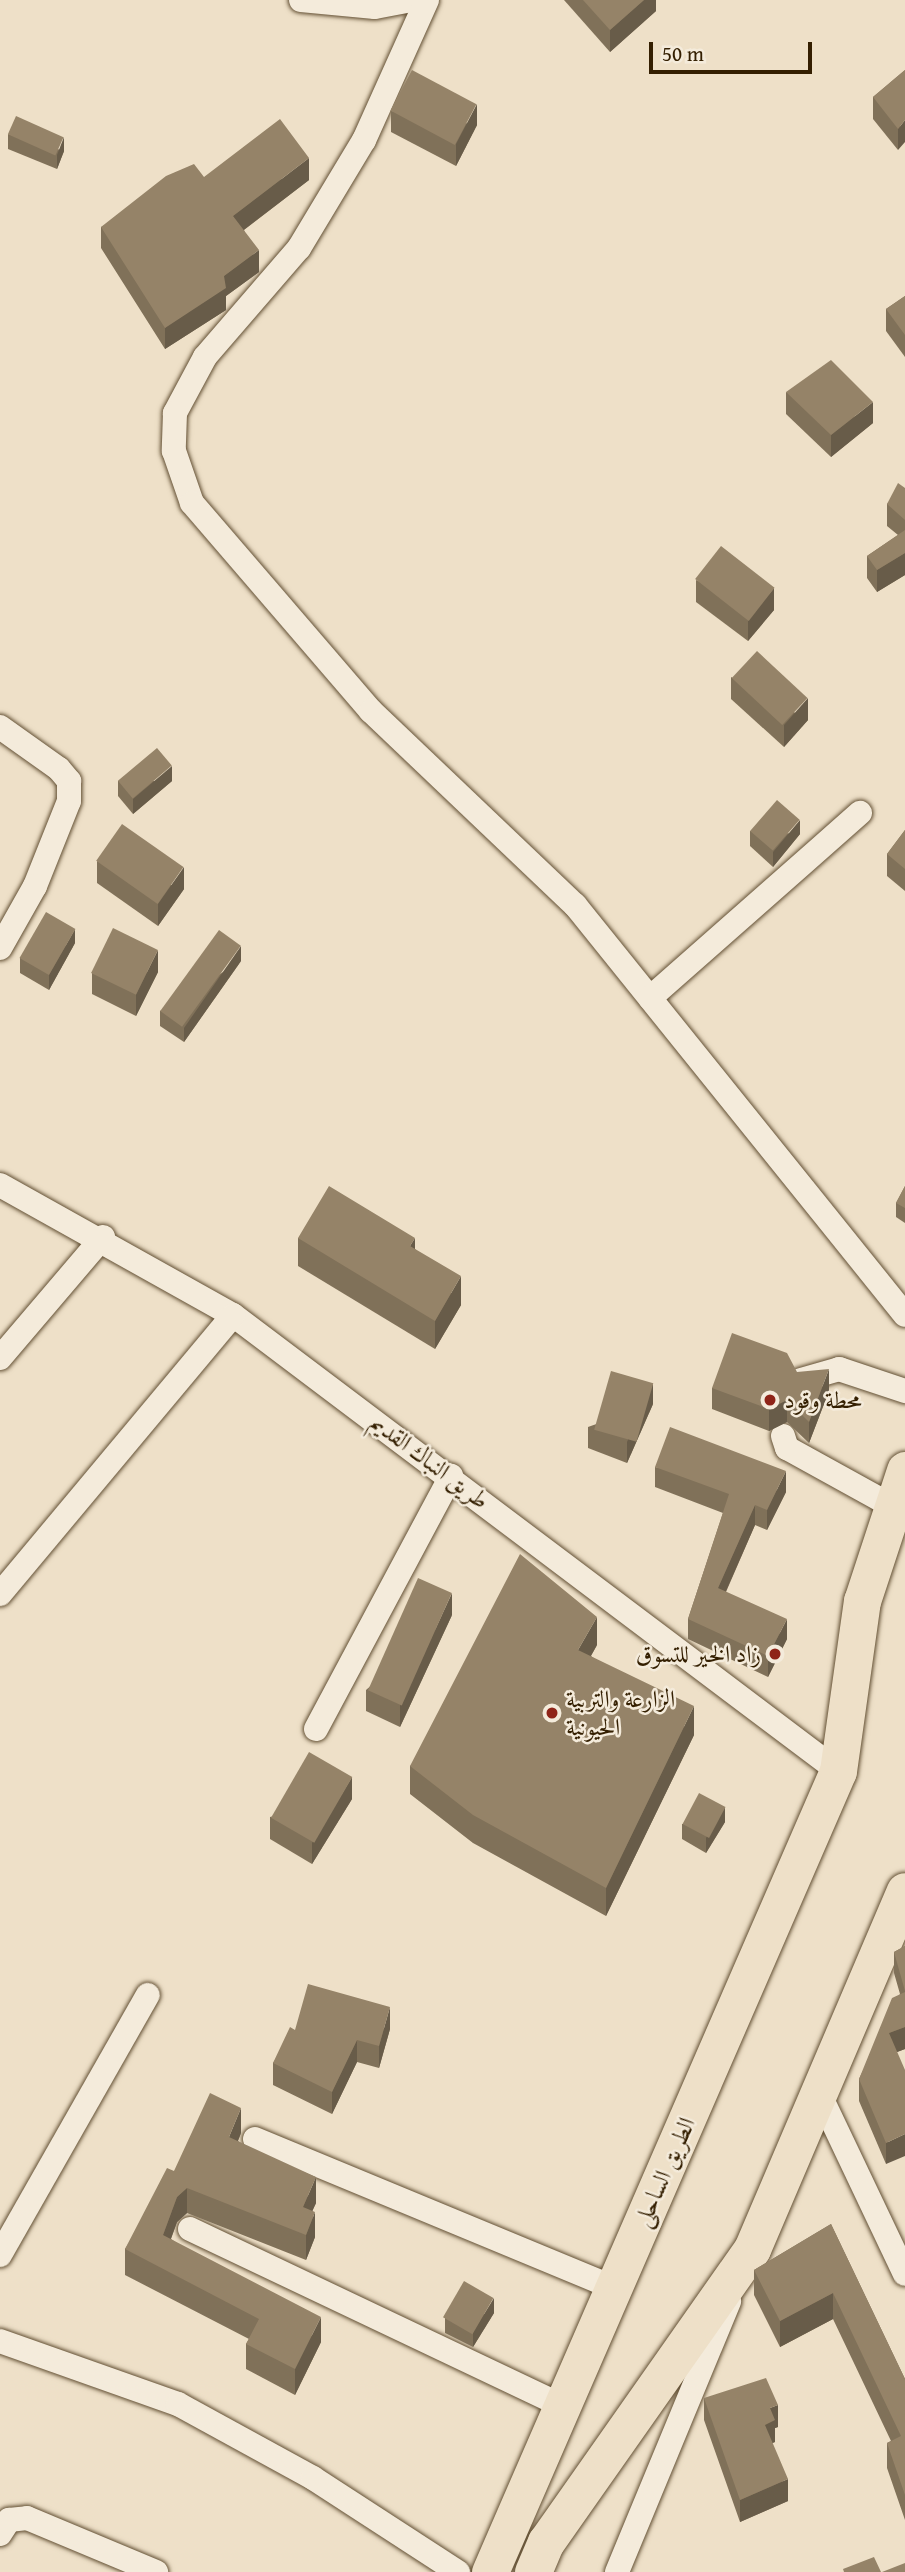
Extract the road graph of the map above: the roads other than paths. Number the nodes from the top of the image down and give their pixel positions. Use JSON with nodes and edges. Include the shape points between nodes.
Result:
{"nodes":[{"id":1,"x":301,"y":0,"type":"edge"},
{"id":2,"x":410,"y":0,"type":"edge"},
{"id":3,"x":427,"y":0,"type":"edge"},
{"id":4,"x":0,"y":727,"type":"edge"},
{"id":5,"x":860,"y":813,"type":"dead end"},
{"id":6,"x":0,"y":948,"type":"edge"},
{"id":7,"x":650,"y":998,"type":"junction"},
{"id":8,"x":0,"y":1185,"type":"edge"},
{"id":9,"x":103,"y":1237,"type":"junction"},
{"id":10,"x":233,"y":1315,"type":"junction"},
{"id":11,"x":905,"y":1315,"type":"edge"},
{"id":12,"x":0,"y":1358,"type":"edge"},
{"id":13,"x":801,"y":1380,"type":"edge"},
{"id":14,"x":905,"y":1391,"type":"edge"},
{"id":15,"x":783,"y":1436,"type":"dead end"},
{"id":16,"x":905,"y":1470,"type":"edge"},
{"id":17,"x":451,"y":1476,"type":"junction"},
{"id":18,"x":892,"y":1506,"type":"junction"},
{"id":19,"x":0,"y":1594,"type":"edge"},
{"id":20,"x":316,"y":1729,"type":"dead end"},
{"id":21,"x":838,"y":1771,"type":"junction"},
{"id":22,"x":905,"y":1891,"type":"edge"},
{"id":23,"x":148,"y":1995,"type":"dead end"},
{"id":24,"x":819,"y":2093,"type":"junction"},
{"id":25,"x":255,"y":2139,"type":"dead end"},
{"id":26,"x":190,"y":2229,"type":"dead end"},
{"id":27,"x":752,"y":2249,"type":"junction"},
{"id":28,"x":0,"y":2255,"type":"edge"},
{"id":29,"x":905,"y":2274,"type":"edge"},
{"id":30,"x":614,"y":2288,"type":"junction"},
{"id":31,"x":0,"y":2341,"type":"edge"},
{"id":32,"x":562,"y":2406,"type":"junction"},
{"id":33,"x":0,"y":2534,"type":"edge"},
{"id":34,"x":540,"y":2557,"type":"edge"},
{"id":35,"x":156,"y":2572,"type":"edge"},
{"id":36,"x":458,"y":2572,"type":"edge"},
{"id":37,"x":491,"y":2572,"type":"edge"},
{"id":38,"x":617,"y":2572,"type":"edge"}],
"edges":[{"from":1,"to":2,"type":"street","via":[[375,7]]},
{"from":3,"to":7,"type":"street","via":[[364,140],[299,248],[205,357],[175,412],[174,451],[192,503],[370,711],[575,905]]},
{"from":4,"to":6,"type":"street","via":[[59,769],[69,781],[69,801],[35,886]]},
{"from":5,"to":7,"type":"street"},
{"from":7,"to":11,"type":"street"},
{"from":8,"to":9,"type":"street","name":"طريق النباك القديم"},
{"from":9,"to":10,"type":"street","name":"طريق النباك القديم"},
{"from":9,"to":12,"type":"street"},
{"from":10,"to":17,"type":"street","name":"طريق النباك القديم"},
{"from":10,"to":19,"type":"street"},
{"from":13,"to":14,"type":"street","via":[[839,1368]]},
{"from":15,"to":18,"type":"street","via":[[787,1448]]},
{"from":16,"to":18,"type":"highway","name":"الطريق الساحلى"},
{"from":17,"to":20,"type":"street"},
{"from":17,"to":21,"type":"street","name":"طريق النباك القديم"},
{"from":18,"to":21,"type":"highway","name":"الطريق الساحلى","via":[[862,1601]]},
{"from":21,"to":30,"type":"highway","name":"الطريق الساحلى"},
{"from":22,"to":24,"type":"highway"},
{"from":23,"to":28,"type":"street"},
{"from":24,"to":27,"type":"highway"},
{"from":24,"to":29,"type":"street"},
{"from":25,"to":30,"type":"street"},
{"from":26,"to":32,"type":"street"},
{"from":27,"to":34,"type":"highway"},
{"from":27,"to":38,"type":"street"},
{"from":30,"to":32,"type":"highway","name":"الطريق الساحلى"},
{"from":31,"to":36,"type":"street","via":[[178,2404],[313,2478]]},
{"from":32,"to":37,"type":"highway","name":"الطريق الساحلى"},
{"from":33,"to":35,"type":"street","via":[[9,2520],[27,2518]]}]}
